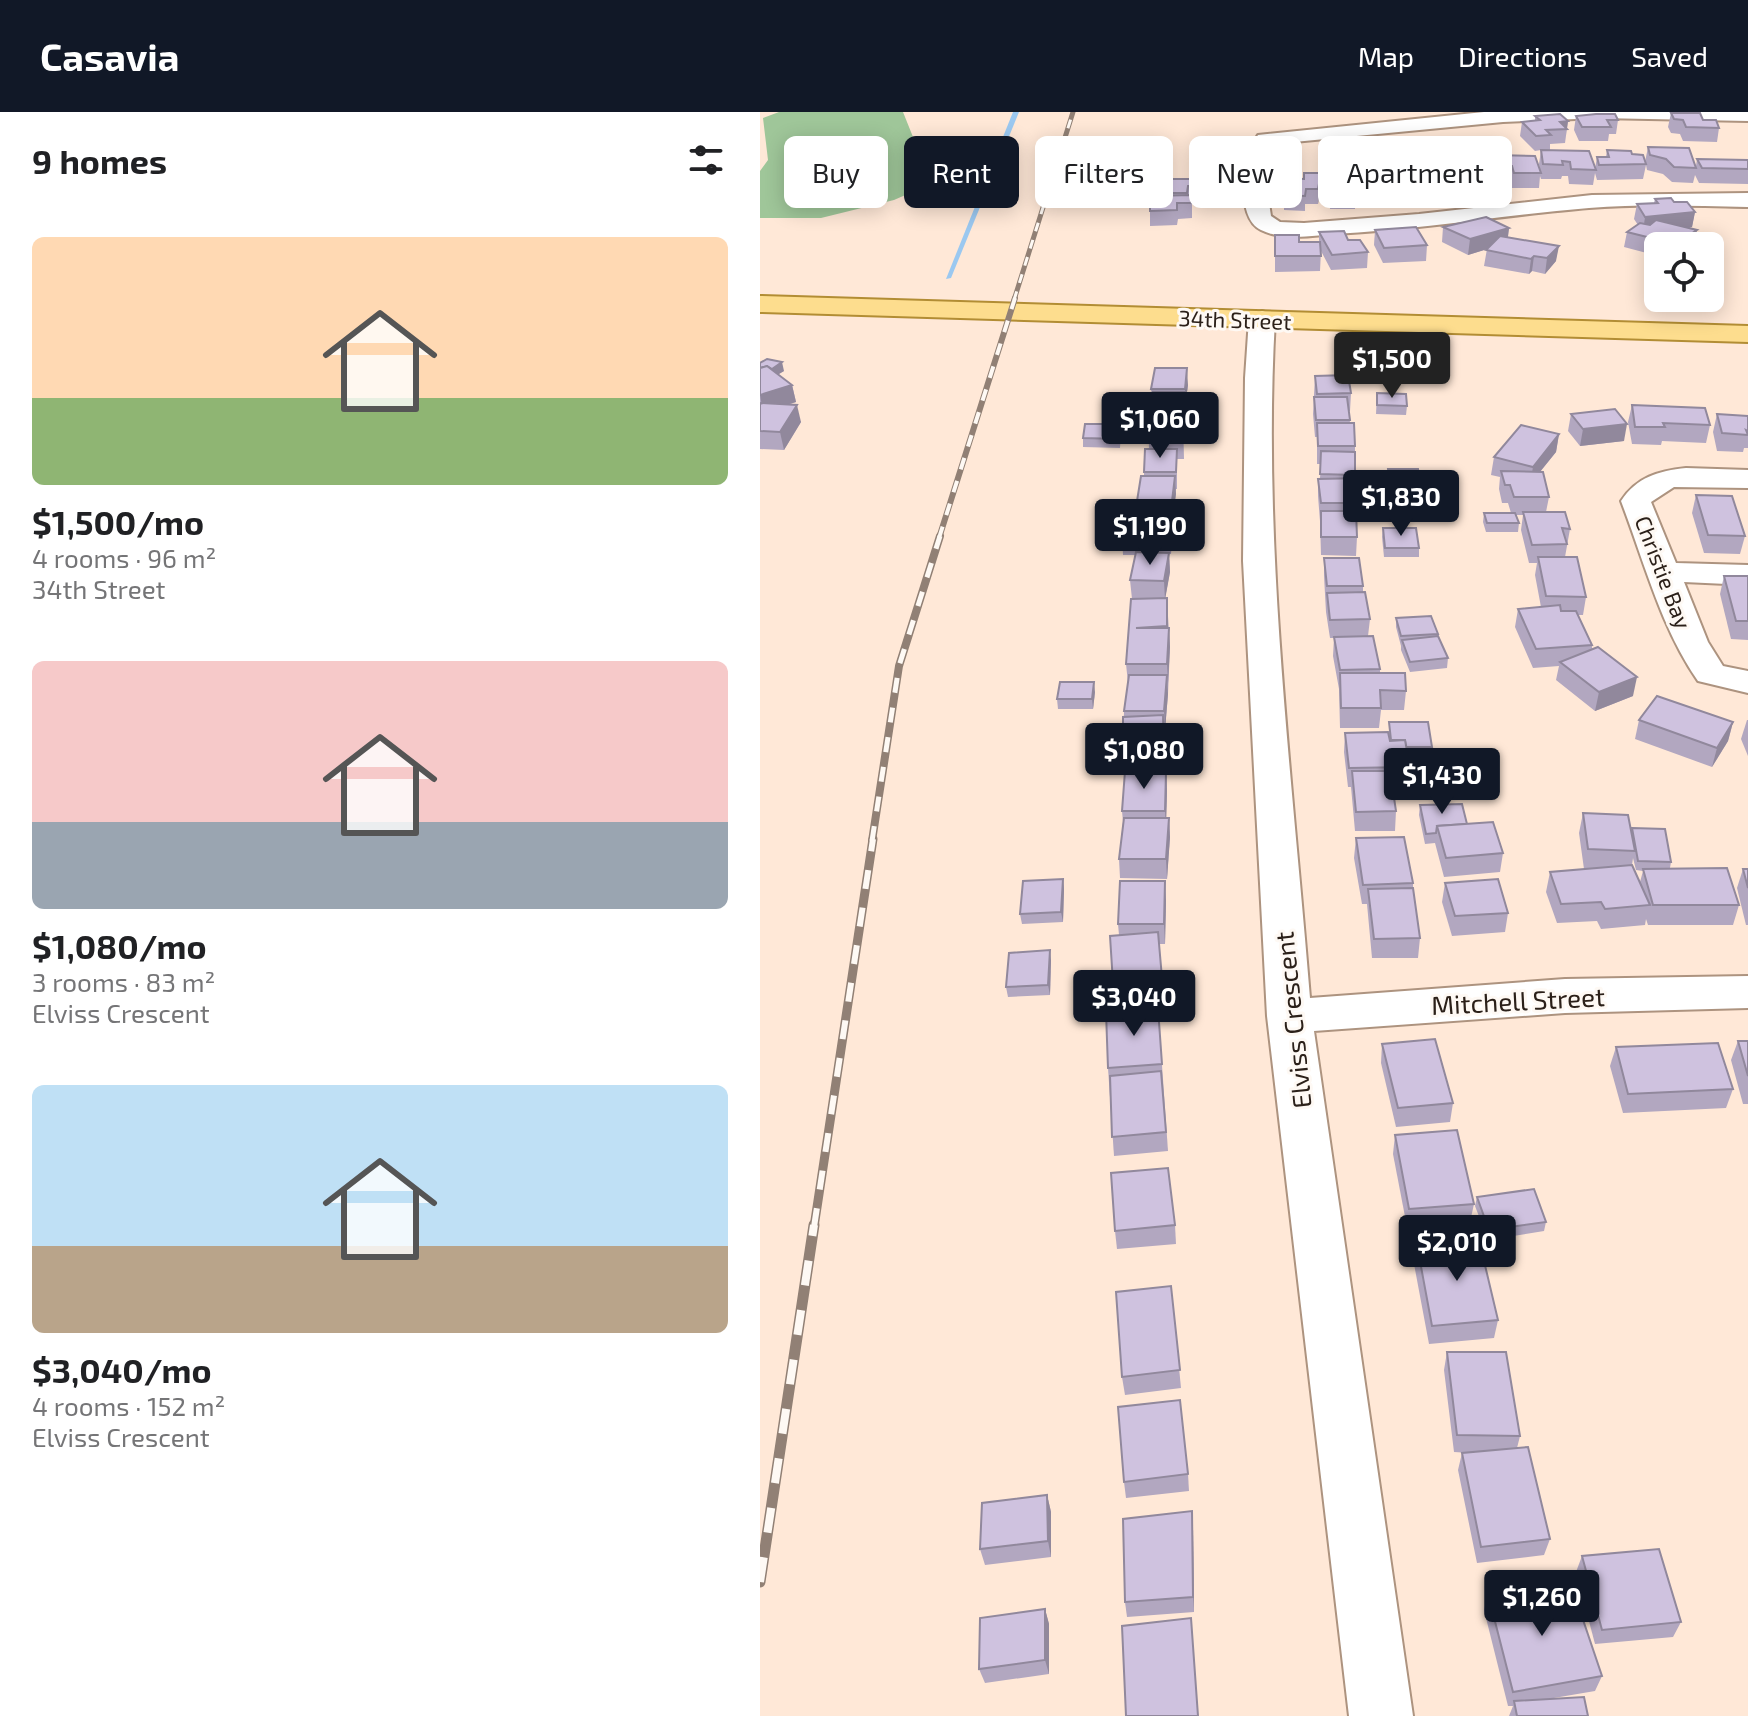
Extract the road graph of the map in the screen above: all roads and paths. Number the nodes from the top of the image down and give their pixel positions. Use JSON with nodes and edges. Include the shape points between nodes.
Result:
{"nodes":[{"id":1,"x":1748,"y":115,"type":"edge"},
{"id":2,"x":1748,"y":200,"type":"edge"},
{"id":3,"x":1572,"y":203,"type":"junction"},
{"id":4,"x":1525,"y":209,"type":"junction"},
{"id":5,"x":1591,"y":225,"type":"dead end"},
{"id":6,"x":1545,"y":226,"type":"dead end"},
{"id":7,"x":760,"y":304,"type":"edge"},
{"id":8,"x":1262,"y":319,"type":"junction"},
{"id":9,"x":1748,"y":332,"type":"edge"},
{"id":10,"x":1748,"y":479,"type":"edge"},
{"id":11,"x":1663,"y":572,"type":"junction"},
{"id":12,"x":1748,"y":575,"type":"edge"},
{"id":13,"x":1748,"y":682,"type":"edge"},
{"id":14,"x":1748,"y":992,"type":"edge"},
{"id":15,"x":1289,"y":1016,"type":"junction"},
{"id":16,"x":1381,"y":1716,"type":"edge"}],
"edges":[{"from":1,"to":4,"type":"street","via":[[1503,116],[1282,135],[1265,139],[1259,147],[1255,207],[1269,226],[1373,227]]},
{"from":2,"to":3,"type":"street"},
{"from":3,"to":4,"type":"street"},
{"from":3,"to":5,"type":"street"},
{"from":4,"to":6,"type":"street"},
{"from":7,"to":8,"type":"main road","name":"34th Street"},
{"from":8,"to":9,"type":"main road","name":"34th Street"},
{"from":8,"to":15,"type":"street","name":"Elviss Crescent","via":[[1259,561]]},
{"from":10,"to":11,"type":"street","name":"Christie Bay","via":[[1661,479],[1643,487],[1636,501]]},
{"from":11,"to":12,"type":"street"},
{"from":11,"to":13,"type":"street","name":"Christie Bay","via":[[1710,674]]},
{"from":14,"to":15,"type":"street","name":"Mitchell Street","via":[[1565,996]]},
{"from":15,"to":16,"type":"street","name":"Elviss Crescent"}]}
